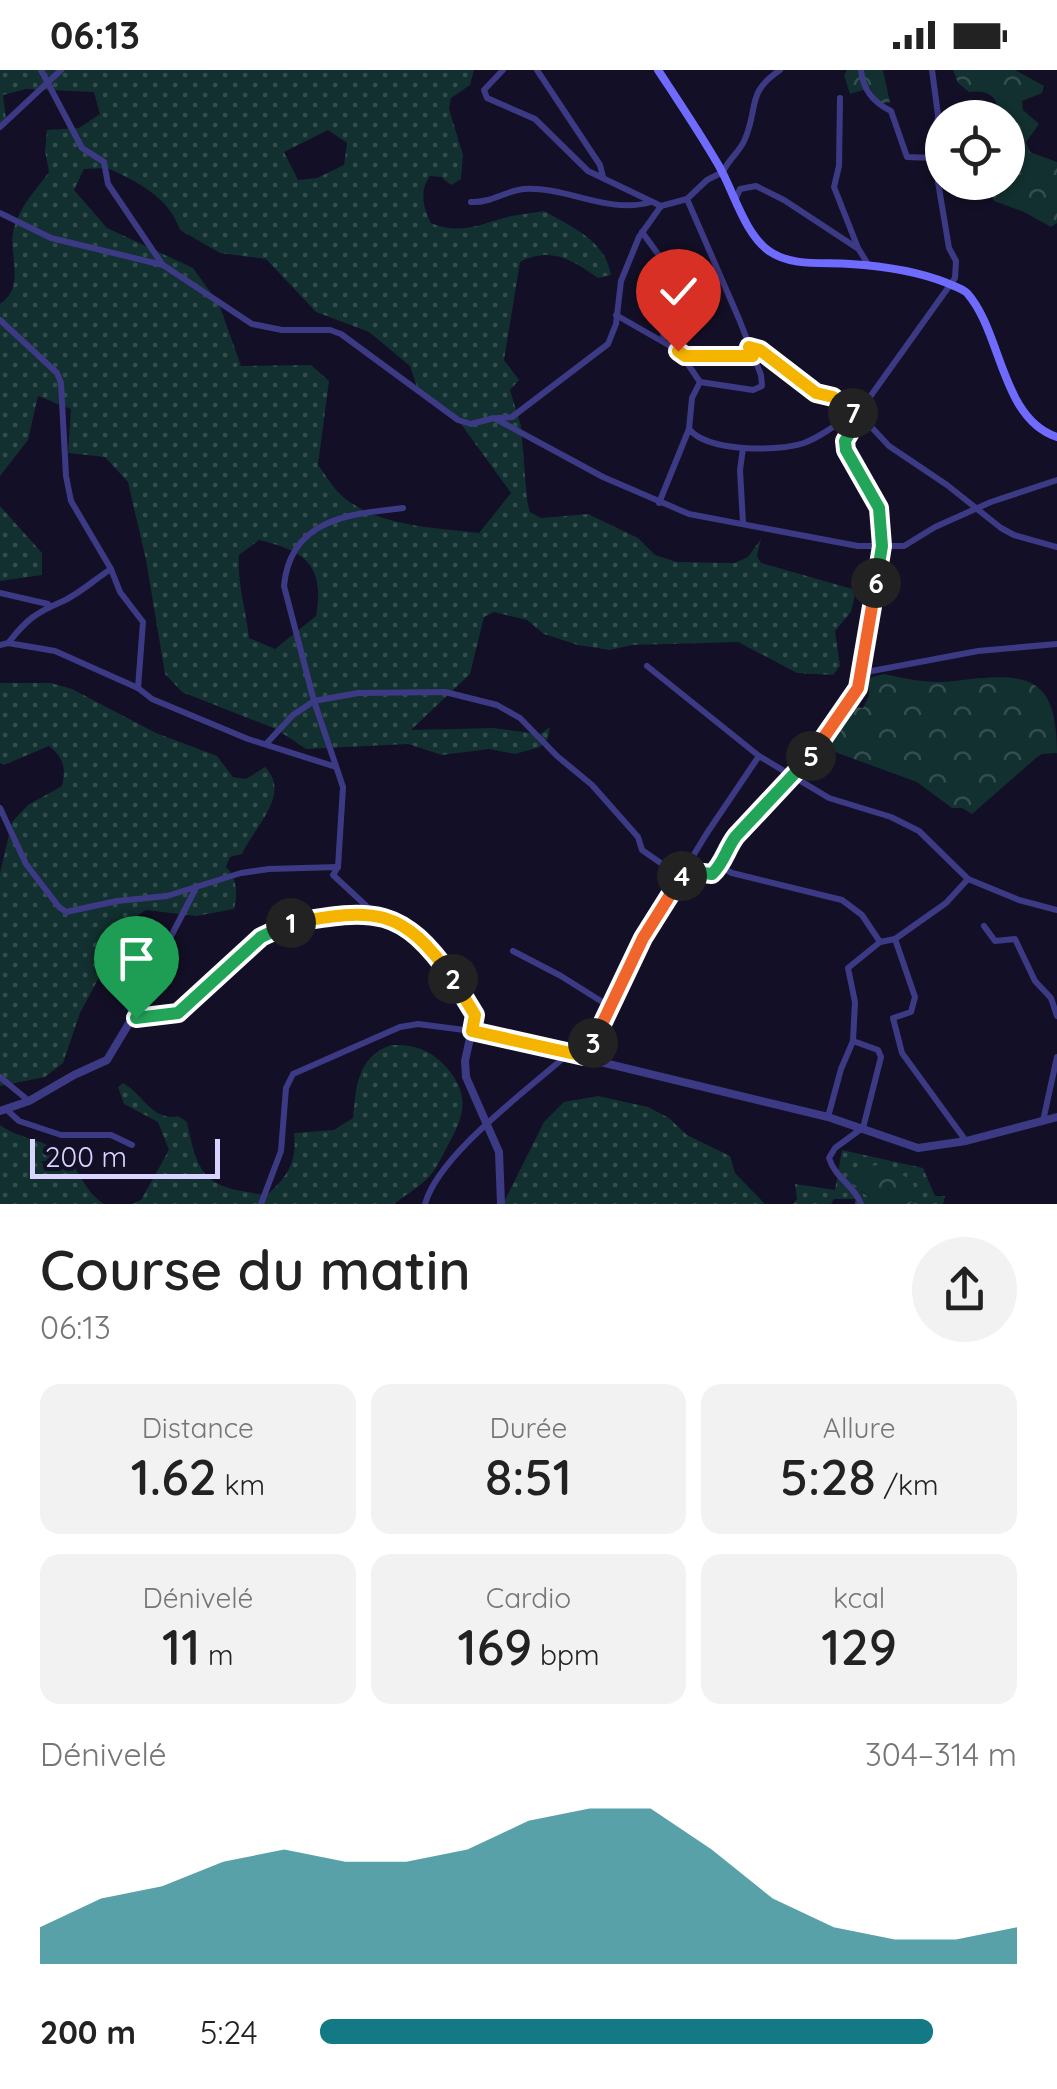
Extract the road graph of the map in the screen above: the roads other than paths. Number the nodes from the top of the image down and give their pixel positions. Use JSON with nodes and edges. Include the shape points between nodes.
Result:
{"nodes":[{"id":1,"x":41,"y":70,"type":"edge"},
{"id":2,"x":61,"y":70,"type":"edge"},
{"id":3,"x":503,"y":70,"type":"edge"},
{"id":4,"x":537,"y":70,"type":"edge"},
{"id":5,"x":658,"y":70,"type":"edge"},
{"id":6,"x":780,"y":70,"type":"edge"},
{"id":7,"x":861,"y":70,"type":"edge"},
{"id":8,"x":932,"y":70,"type":"edge"},
{"id":9,"x":46,"y":81,"type":"junction"},
{"id":10,"x":840,"y":98,"type":"dead end"},
{"id":11,"x":936,"y":100,"type":"edge"},
{"id":12,"x":0,"y":127,"type":"edge"},
{"id":13,"x":925,"y":158,"type":"edge"},
{"id":14,"x":723,"y":172,"type":"junction"},
{"id":15,"x":604,"y":177,"type":"junction"},
{"id":16,"x":687,"y":198,"type":"junction"},
{"id":17,"x":736,"y":198,"type":"junction"},
{"id":18,"x":941,"y":200,"type":"edge"},
{"id":19,"x":471,"y":202,"type":"dead end"},
{"id":20,"x":652,"y":202,"type":"junction"},
{"id":21,"x":661,"y":206,"type":"junction"},
{"id":22,"x":0,"y":214,"type":"edge"},
{"id":23,"x":642,"y":232,"type":"junction"},
{"id":24,"x":858,"y":248,"type":"junction"},
{"id":25,"x":163,"y":265,"type":"junction"},
{"id":26,"x":869,"y":266,"type":"junction"},
{"id":27,"x":952,"y":285,"type":"junction"},
{"id":28,"x":616,"y":314,"type":"junction"},
{"id":29,"x":0,"y":320,"type":"edge"},
{"id":30,"x":663,"y":342,"type":"junction"},
{"id":31,"x":749,"y":347,"type":"junction"},
{"id":32,"x":685,"y":356,"type":"junction"},
{"id":33,"x":753,"y":356,"type":"junction"},
{"id":34,"x":700,"y":382,"type":"junction"},
{"id":35,"x":856,"y":414,"type":"junction"},
{"id":36,"x":494,"y":418,"type":"junction"},
{"id":37,"x":689,"y":429,"type":"junction"},
{"id":38,"x":1057,"y":437,"type":"edge"},
{"id":39,"x":743,"y":448,"type":"junction"},
{"id":40,"x":1057,"y":480,"type":"edge"},
{"id":41,"x":658,"y":502,"type":"junction"},
{"id":42,"x":403,"y":508,"type":"dead end"},
{"id":43,"x":977,"y":508,"type":"junction"},
{"id":44,"x":743,"y":523,"type":"junction"},
{"id":45,"x":882,"y":546,"type":"junction"},
{"id":46,"x":1057,"y":547,"type":"edge"},
{"id":47,"x":111,"y":569,"type":"junction"},
{"id":48,"x":0,"y":592,"type":"edge"},
{"id":49,"x":49,"y":604,"type":"junction"},
{"id":50,"x":4,"y":644,"type":"edge"},
{"id":51,"x":1057,"y":644,"type":"edge"},
{"id":52,"x":647,"y":666,"type":"dead end"},
{"id":53,"x":862,"y":673,"type":"junction"},
{"id":54,"x":138,"y":688,"type":"junction"},
{"id":55,"x":314,"y":701,"type":"junction"},
{"id":56,"x":266,"y":744,"type":"junction"},
{"id":57,"x":759,"y":756,"type":"junction"},
{"id":58,"x":338,"y":767,"type":"junction"},
{"id":59,"x":793,"y":776,"type":"junction"},
{"id":60,"x":0,"y":808,"type":"edge"},
{"id":61,"x":721,"y":866,"type":"junction"},
{"id":62,"x":338,"y":867,"type":"junction"},
{"id":63,"x":686,"y":869,"type":"junction"},
{"id":64,"x":968,"y":879,"type":"junction"},
{"id":65,"x":196,"y":889,"type":"junction"},
{"id":66,"x":1057,"y":910,"type":"edge"},
{"id":67,"x":375,"y":914,"type":"junction"},
{"id":68,"x":984,"y":926,"type":"dead end"},
{"id":69,"x":895,"y":939,"type":"junction"},
{"id":70,"x":880,"y":942,"type":"junction"},
{"id":71,"x":512,"y":951,"type":"dead end"},
{"id":72,"x":612,"y":1008,"type":"junction"},
{"id":73,"x":1057,"y":1016,"type":"edge"},
{"id":74,"x":131,"y":1020,"type":"junction"},
{"id":75,"x":472,"y":1031,"type":"junction"},
{"id":76,"x":853,"y":1041,"type":"junction"},
{"id":77,"x":570,"y":1052,"type":"junction"},
{"id":78,"x":584,"y":1056,"type":"junction"},
{"id":79,"x":1057,"y":1056,"type":"edge"},
{"id":80,"x":0,"y":1077,"type":"edge"},
{"id":81,"x":29,"y":1101,"type":"junction"},
{"id":82,"x":3,"y":1110,"type":"edge"},
{"id":83,"x":828,"y":1117,"type":"junction"},
{"id":84,"x":1057,"y":1117,"type":"edge"},
{"id":85,"x":1043,"y":1121,"type":"junction"},
{"id":86,"x":489,"y":1125,"type":"junction"},
{"id":87,"x":862,"y":1128,"type":"junction"},
{"id":88,"x":966,"y":1141,"type":"junction"},
{"id":89,"x":132,"y":1144,"type":"dead end"},
{"id":90,"x":262,"y":1204,"type":"edge"},
{"id":91,"x":425,"y":1204,"type":"edge"},
{"id":92,"x":501,"y":1204,"type":"edge"},
{"id":93,"x":861,"y":1204,"type":"edge"}],
"edges":[{"from":1,"to":9,"type":"street"},
{"from":2,"to":9,"type":"street"},
{"from":3,"to":15,"type":"street","via":[[484,90],[486,98],[536,119],[588,171]]},
{"from":4,"to":15,"type":"street"},
{"from":5,"to":14,"type":"main road"},
{"from":6,"to":14,"type":"street","via":[[759,86],[746,138]]},
{"from":7,"to":13,"type":"street","via":[[877,104],[892,111],[907,156]]},
{"from":8,"to":11,"type":"street"},
{"from":9,"to":12,"type":"street"},
{"from":9,"to":25,"type":"street","via":[[82,148],[104,162],[108,184]]},
{"from":10,"to":24,"type":"street","via":[[834,187]]},
{"from":14,"to":16,"type":"street"},
{"from":14,"to":17,"type":"main road"},
{"from":15,"to":20,"type":"street"},
{"from":16,"to":21,"type":"street"},
{"from":16,"to":31,"type":"street"},
{"from":17,"to":24,"type":"street","via":[[744,187],[756,186]]},
{"from":17,"to":26,"type":"main road","via":[[762,245],[777,256]]},
{"from":18,"to":27,"type":"street","via":[[956,261]]},
{"from":19,"to":20,"type":"street","via":[[526,189],[592,201]]},
{"from":20,"to":21,"type":"street"},
{"from":21,"to":23,"type":"street"},
{"from":22,"to":25,"type":"street","via":[[51,238]]},
{"from":23,"to":28,"type":"street","via":[[621,281]]},
{"from":23,"to":30,"type":"street","via":[[679,282],[665,310]]},
{"from":24,"to":26,"type":"street"},
{"from":25,"to":36,"type":"street","via":[[252,324],[341,334],[458,420]]},
{"from":26,"to":27,"type":"main road"},
{"from":27,"to":35,"type":"street"},
{"from":27,"to":38,"type":"main road","via":[[968,294],[982,317],[1025,417]]},
{"from":28,"to":30,"type":"street"},
{"from":28,"to":36,"type":"street","via":[[608,344],[512,417]]},
{"from":29,"to":47,"type":"street","via":[[57,373],[71,501]]},
{"from":30,"to":32,"type":"street"},
{"from":31,"to":33,"type":"street"},
{"from":31,"to":35,"type":"street"},
{"from":32,"to":33,"type":"street"},
{"from":32,"to":34,"type":"street"},
{"from":33,"to":34,"type":"street","via":[[762,381],[758,389]]},
{"from":34,"to":37,"type":"street"},
{"from":35,"to":39,"type":"street","via":[[798,445]]},
{"from":35,"to":43,"type":"street","via":[[889,446]]},
{"from":35,"to":45,"type":"street","via":[[846,450],[879,508]]},
{"from":36,"to":41,"type":"street"},
{"from":37,"to":39,"type":"street","via":[[697,438]]},
{"from":37,"to":41,"type":"street"},
{"from":39,"to":44,"type":"street"},
{"from":40,"to":43,"type":"street"},
{"from":41,"to":44,"type":"street"},
{"from":42,"to":55,"type":"street","via":[[322,523],[286,568],[286,598]]},
{"from":43,"to":45,"type":"street","via":[[904,546]]},
{"from":43,"to":46,"type":"street","via":[[1010,534]]},
{"from":44,"to":45,"type":"street"},
{"from":45,"to":53,"type":"street"},
{"from":47,"to":49,"type":"street","via":[[63,602]]},
{"from":47,"to":54,"type":"street","via":[[143,622]]},
{"from":48,"to":49,"type":"street"},
{"from":49,"to":50,"type":"street"},
{"from":50,"to":54,"type":"street","via":[[55,651]]},
{"from":51,"to":53,"type":"street","via":[[978,650]]},
{"from":52,"to":57,"type":"street"},
{"from":53,"to":59,"type":"street","via":[[851,702]]},
{"from":54,"to":56,"type":"street"},
{"from":55,"to":56,"type":"street"},
{"from":55,"to":58,"type":"street"},
{"from":55,"to":63,"type":"street","via":[[423,690],[497,705],[592,785],[642,850],[665,866]]},
{"from":56,"to":58,"type":"street"},
{"from":57,"to":59,"type":"street"},
{"from":57,"to":63,"type":"street"},
{"from":58,"to":62,"type":"street","via":[[344,802]]},
{"from":59,"to":61,"type":"street","via":[[732,842]]},
{"from":59,"to":64,"type":"street","via":[[828,798],[919,831]]},
{"from":60,"to":65,"type":"street","via":[[26,864],[62,910]]},
{"from":61,"to":63,"type":"street","via":[[712,874]]},
{"from":61,"to":70,"type":"street","via":[[842,900]]},
{"from":62,"to":65,"type":"street","via":[[269,869]]},
{"from":62,"to":67,"type":"street","via":[[333,875]]},
{"from":63,"to":72,"type":"street","via":[[643,938]]},
{"from":64,"to":66,"type":"street"},
{"from":64,"to":69,"type":"street"},
{"from":65,"to":74,"type":"street","via":[[130,998]]},
{"from":67,"to":74,"type":"street","via":[[279,926],[178,1013]]},
{"from":67,"to":75,"type":"street","via":[[410,929],[434,952],[475,1015]]},
{"from":68,"to":73,"type":"street","via":[[995,941],[1015,939]]},
{"from":69,"to":70,"type":"street"},
{"from":69,"to":88,"type":"street","via":[[915,997],[911,1012],[893,1018],[900,1049]]},
{"from":70,"to":76,"type":"street","via":[[848,968]]},
{"from":71,"to":72,"type":"street"},
{"from":72,"to":78,"type":"street"},
{"from":74,"to":81,"type":"street","via":[[108,1060]]},
{"from":75,"to":77,"type":"street"},
{"from":75,"to":86,"type":"street","via":[[466,1077]]},
{"from":75,"to":90,"type":"street","via":[[400,1026],[293,1074],[281,1151]]},
{"from":76,"to":83,"type":"street"},
{"from":76,"to":87,"type":"street","via":[[881,1057]]},
{"from":77,"to":78,"type":"street"},
{"from":77,"to":86,"type":"street"},
{"from":78,"to":83,"type":"street"},
{"from":79,"to":85,"type":"street"},
{"from":80,"to":81,"type":"street"},
{"from":81,"to":82,"type":"street"},
{"from":82,"to":89,"type":"street","via":[[61,1136],[111,1134]]},
{"from":83,"to":87,"type":"street"},
{"from":84,"to":85,"type":"street"},
{"from":85,"to":88,"type":"street"},
{"from":86,"to":91,"type":"street","via":[[450,1160]]},
{"from":86,"to":92,"type":"street","via":[[499,1152]]},
{"from":87,"to":88,"type":"street","via":[[918,1148]]},
{"from":87,"to":93,"type":"street","via":[[829,1158]]}]}
